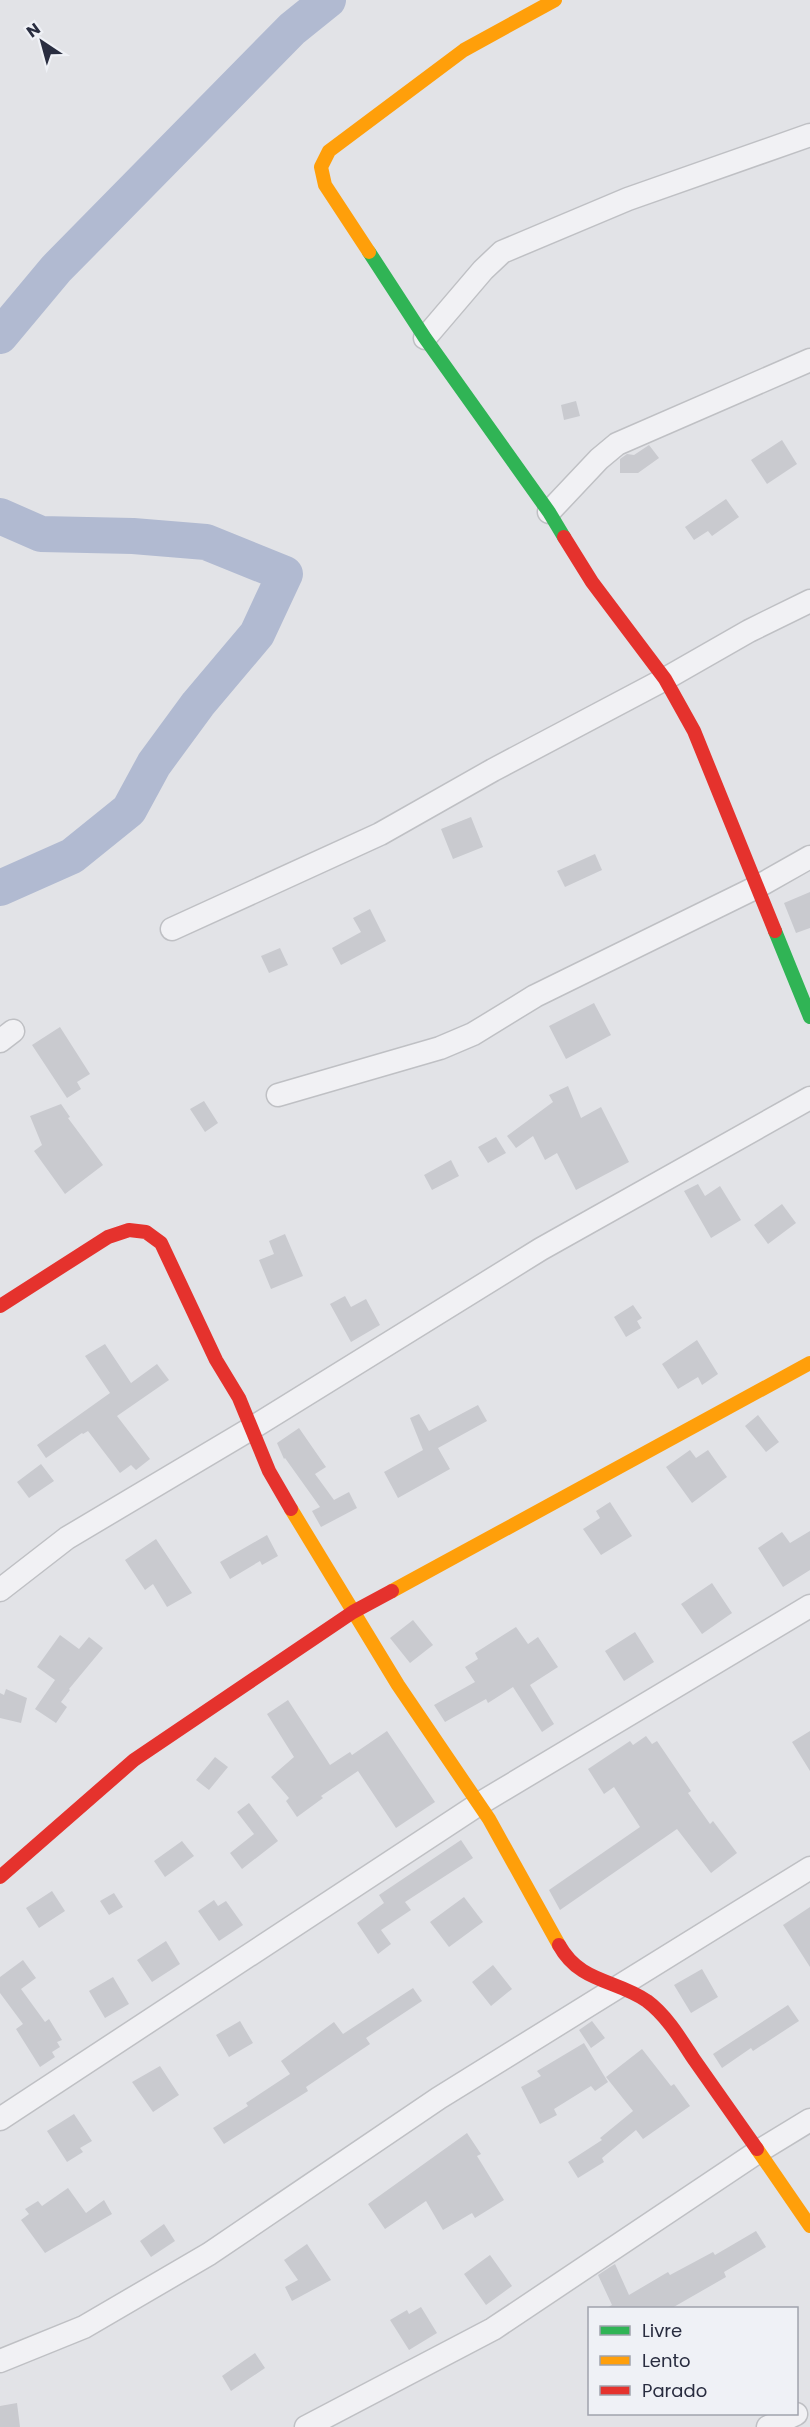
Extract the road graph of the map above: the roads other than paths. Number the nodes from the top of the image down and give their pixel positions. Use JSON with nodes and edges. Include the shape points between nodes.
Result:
{"nodes":[{"id":1,"x":555,"y":0,"type":"edge"},
{"id":2,"x":810,"y":135,"type":"edge"},
{"id":3,"x":425,"y":338,"type":"junction"},
{"id":4,"x":810,"y":360,"type":"edge"},
{"id":5,"x":549,"y":512,"type":"junction"},
{"id":6,"x":810,"y":602,"type":"edge"},
{"id":7,"x":665,"y":679,"type":"junction"},
{"id":8,"x":810,"y":857,"type":"edge"},
{"id":9,"x":757,"y":887,"type":"junction"},
{"id":10,"x":172,"y":929,"type":"dead end"},
{"id":11,"x":810,"y":1017,"type":"edge"},
{"id":12,"x":279,"y":1095,"type":"dead end"},
{"id":13,"x":810,"y":1098,"type":"edge"},
{"id":14,"x":0,"y":1306,"type":"edge"},
{"id":15,"x":810,"y":1363,"type":"edge"},
{"id":16,"x":252,"y":1428,"type":"junction"},
{"id":17,"x":0,"y":1590,"type":"edge"},
{"id":18,"x":810,"y":1606,"type":"edge"},
{"id":19,"x":353,"y":1612,"type":"junction"},
{"id":20,"x":479,"y":1804,"type":"junction"},
{"id":21,"x":810,"y":1868,"type":"edge"},
{"id":22,"x":0,"y":1877,"type":"edge"},
{"id":23,"x":618,"y":1986,"type":"junction"},
{"id":24,"x":0,"y":2119,"type":"edge"},
{"id":25,"x":810,"y":2120,"type":"edge"},
{"id":26,"x":759,"y":2151,"type":"junction"},
{"id":27,"x":810,"y":2226,"type":"edge"},
{"id":28,"x":0,"y":2361,"type":"edge"},
{"id":29,"x":792,"y":2415,"type":"edge"},
{"id":30,"x":308,"y":2426,"type":"edge"},
{"id":31,"x":768,"y":2427,"type":"edge"}],
"edges":[{"from":1,"to":3,"type":"street","via":[[464,50],[329,151],[321,167],[325,185]]},
{"from":2,"to":3,"type":"street","via":[[628,199],[502,252]]},
{"from":3,"to":5,"type":"street"},
{"from":4,"to":5,"type":"street","via":[[617,444]]},
{"from":5,"to":7,"type":"street","via":[[591,582]]},
{"from":6,"to":7,"type":"street"},
{"from":7,"to":9,"type":"street","via":[[694,731]]},
{"from":7,"to":10,"type":"street","via":[[380,834]]},
{"from":8,"to":9,"type":"street"},
{"from":9,"to":11,"type":"street"},
{"from":9,"to":12,"type":"street","via":[[535,996],[473,1034],[440,1048]]},
{"from":13,"to":16,"type":"street","via":[[541,1249]]},
{"from":14,"to":16,"type":"street","via":[[108,1237],[129,1230],[146,1232],[161,1243],[173,1264]]},
{"from":15,"to":19,"type":"street"},
{"from":16,"to":17,"type":"street","via":[[67,1538]]},
{"from":16,"to":19,"type":"street","via":[[269,1471]]},
{"from":18,"to":20,"type":"street"},
{"from":19,"to":20,"type":"street"},
{"from":19,"to":22,"type":"street","via":[[134,1760]]},
{"from":20,"to":23,"type":"street","via":[[564,1954],[587,1975]]},
{"from":20,"to":24,"type":"street"},
{"from":21,"to":23,"type":"street"},
{"from":23,"to":26,"type":"street","via":[[647,2001],[669,2024]]},
{"from":23,"to":28,"type":"street","via":[[439,2098],[209,2254],[84,2327]]},
{"from":25,"to":26,"type":"street"},
{"from":26,"to":27,"type":"street"},
{"from":26,"to":30,"type":"street","via":[[493,2329]]},
{"from":29,"to":31,"type":"street"}]}
